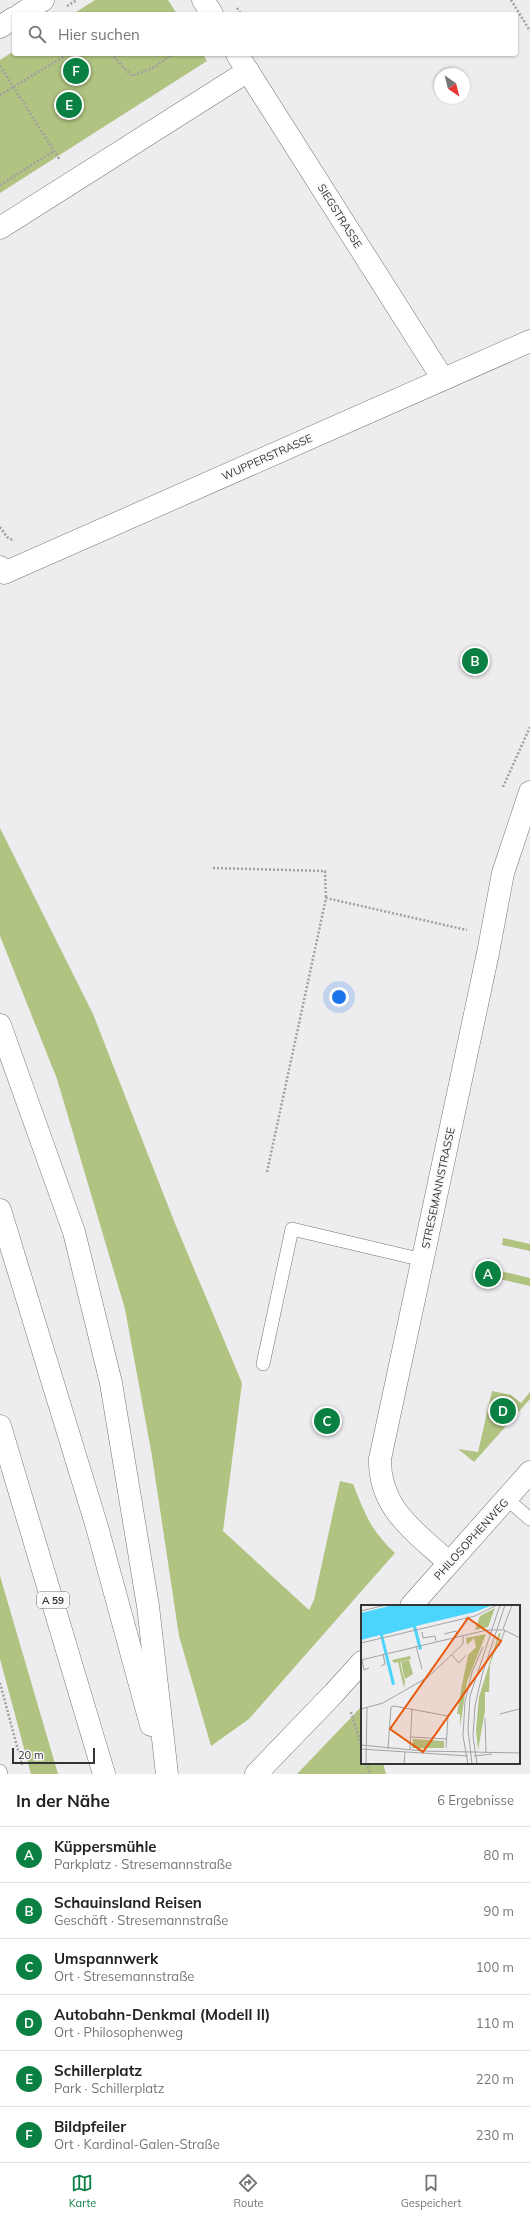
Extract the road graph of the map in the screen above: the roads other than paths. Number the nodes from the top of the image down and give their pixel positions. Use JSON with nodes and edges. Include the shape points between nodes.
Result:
{"nodes":[{"id":1,"x":43,"y":0,"type":"edge"},
{"id":2,"x":203,"y":0,"type":"edge"},
{"id":3,"x":24,"y":12,"type":"edge"},
{"id":4,"x":211,"y":12,"type":"edge"},
{"id":5,"x":12,"y":19,"type":"edge"},
{"id":6,"x":0,"y":27,"type":"edge"},
{"id":7,"x":243,"y":63,"type":"edge"},
{"id":8,"x":0,"y":228,"type":"edge"},
{"id":9,"x":530,"y":341,"type":"edge"},
{"id":10,"x":443,"y":379,"type":"junction"},
{"id":11,"x":2,"y":570,"type":"edge"},
{"id":12,"x":530,"y":792,"type":"edge"},
{"id":13,"x":0,"y":1025,"type":"edge"},
{"id":14,"x":0,"y":1210,"type":"edge"},
{"id":15,"x":423,"y":1260,"type":"junction"},
{"id":16,"x":263,"y":1364,"type":"dead end"},
{"id":17,"x":0,"y":1426,"type":"edge"},
{"id":18,"x":530,"y":1472,"type":"edge"},
{"id":19,"x":506,"y":1499,"type":"junction"},
{"id":20,"x":530,"y":1519,"type":"edge"},
{"id":21,"x":449,"y":1562,"type":"junction"},
{"id":22,"x":412,"y":1605,"type":"edge"},
{"id":23,"x":361,"y":1663,"type":"edge"},
{"id":24,"x":0,"y":1771,"type":"edge"},
{"id":25,"x":1,"y":1774,"type":"edge"},
{"id":26,"x":104,"y":1774,"type":"edge"},
{"id":27,"x":164,"y":1774,"type":"edge"},
{"id":28,"x":167,"y":1774,"type":"edge"},
{"id":29,"x":256,"y":1774,"type":"edge"}],
"edges":[{"from":1,"to":3,"type":"main road"},
{"from":2,"to":4,"type":"main road"},
{"from":5,"to":6,"type":"main road"},
{"from":7,"to":8,"type":"main road"},
{"from":7,"to":10,"type":"main road","name":"SIEGSTRASSE"},
{"from":9,"to":10,"type":"main road","name":"WUPPERSTRASSE"},
{"from":10,"to":11,"type":"main road","name":"WUPPERSTRASSE"},
{"from":12,"to":15,"type":"main road","name":"STRESEMANNSTRASSE","via":[[503,873]]},
{"from":13,"to":28,"type":"main road","via":[[74,1232],[111,1383],[148,1606]]},
{"from":14,"to":27,"type":"main road","via":[[97,1526]]},
{"from":15,"to":16,"type":"lane","via":[[292,1229]]},
{"from":15,"to":21,"type":"main road","name":"STRESEMANNSTRASSE","via":[[380,1459],[380,1473],[394,1510]]},
{"from":17,"to":26,"type":"main road","number":"A 59"},
{"from":18,"to":19,"type":"main road","name":"PHILOSOPHENWEG"},
{"from":19,"to":20,"type":"lane"},
{"from":19,"to":21,"type":"main road","name":"PHILOSOPHENWEG"},
{"from":21,"to":22,"type":"main road","name":"PHILOSOPHENWEG"},
{"from":23,"to":29,"type":"main road"},
{"from":24,"to":25,"type":"lane"}]}
